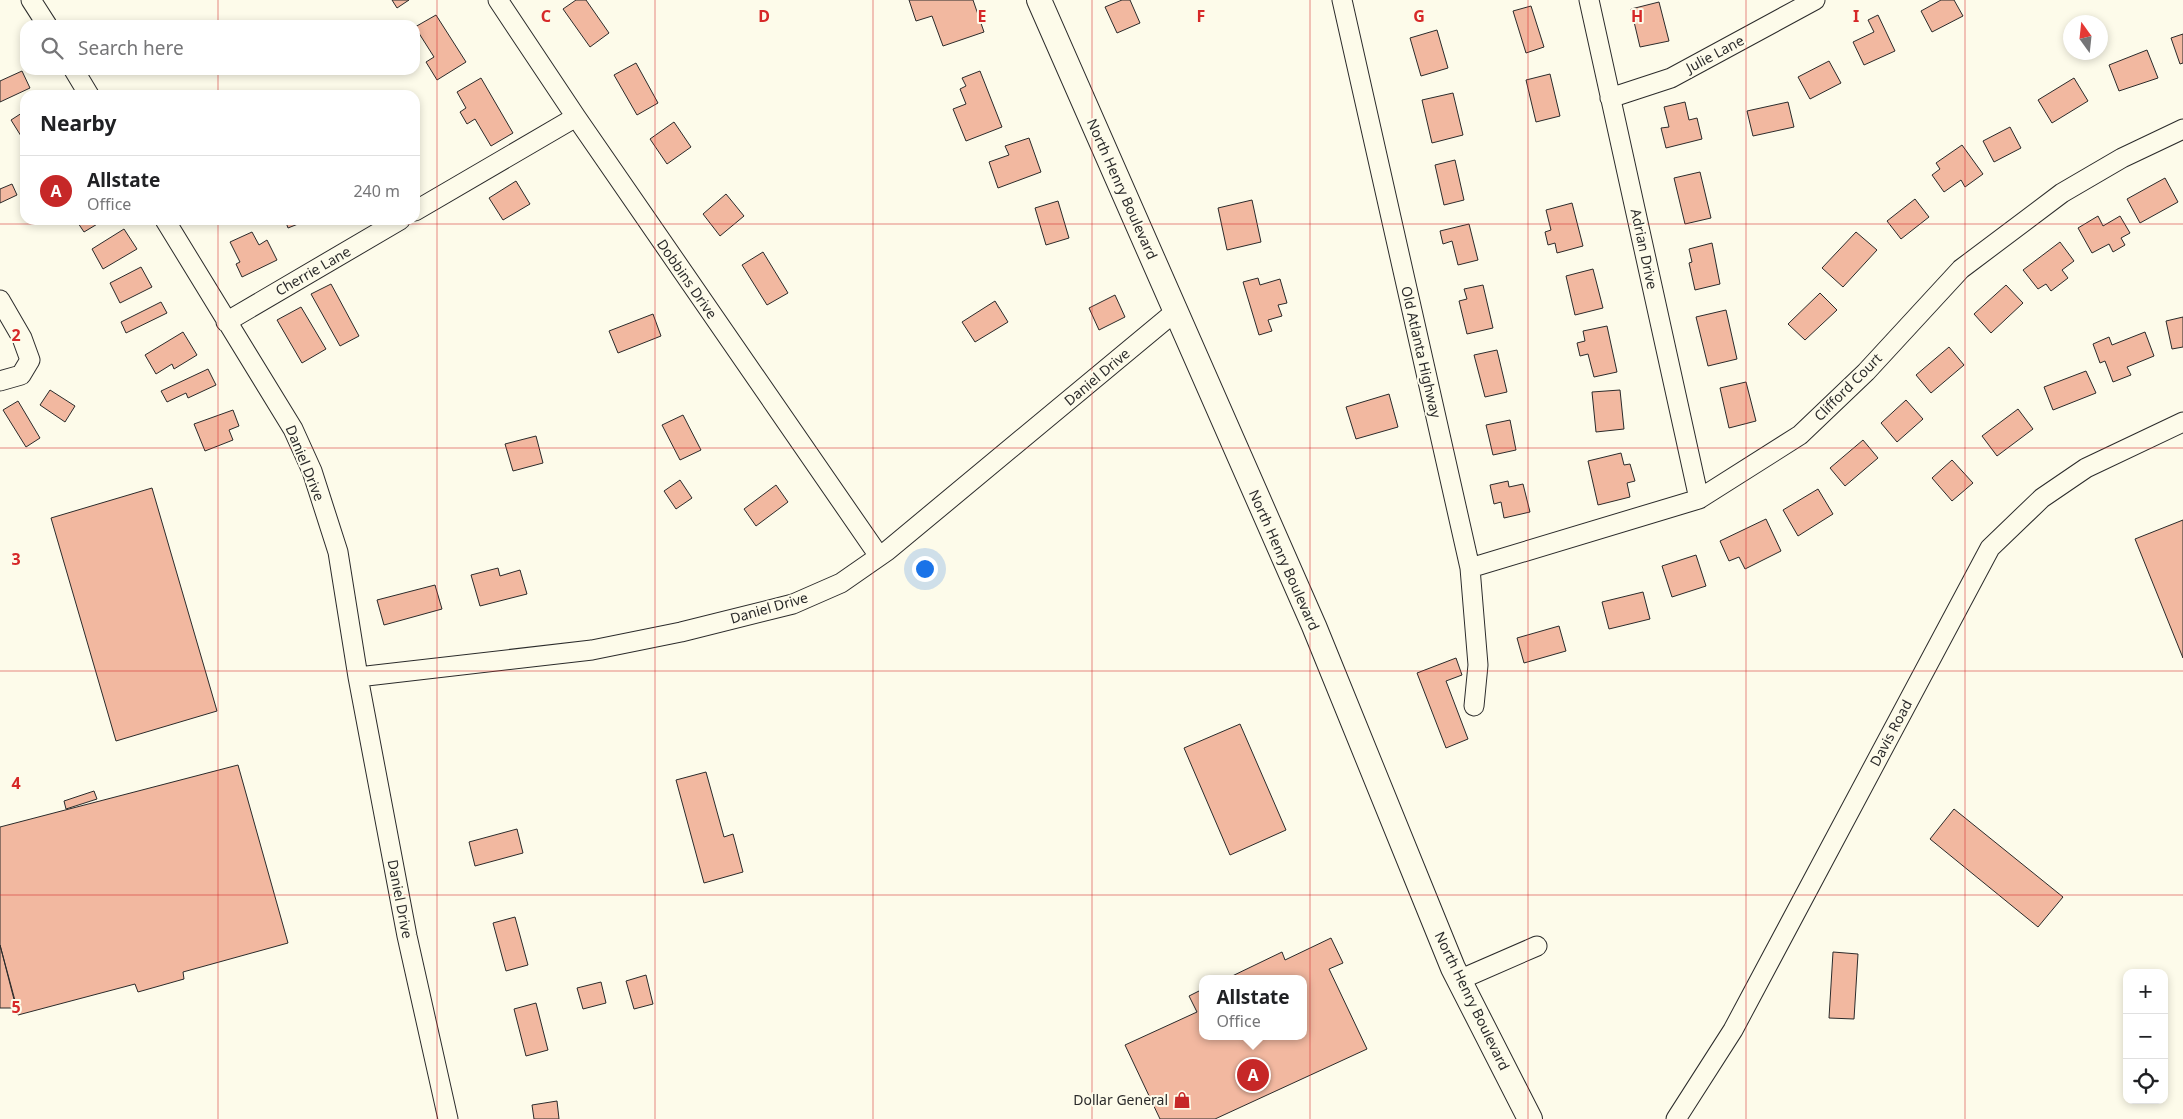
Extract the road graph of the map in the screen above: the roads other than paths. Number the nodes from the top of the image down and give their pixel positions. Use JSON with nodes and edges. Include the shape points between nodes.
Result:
{"nodes":[{"id":1,"x":32,"y":0,"type":"edge"},
{"id":2,"x":498,"y":0,"type":"edge"},
{"id":3,"x":1039,"y":0,"type":"edge"},
{"id":4,"x":1342,"y":0,"type":"edge"},
{"id":5,"x":1589,"y":0,"type":"edge"},
{"id":6,"x":1816,"y":0,"type":"edge"},
{"id":7,"x":44,"y":20,"type":"edge"},
{"id":8,"x":77,"y":75,"type":"edge"},
{"id":9,"x":86,"y":90,"type":"edge"},
{"id":10,"x":1610,"y":98,"type":"junction"},
{"id":11,"x":576,"y":117,"type":"junction"},
{"id":12,"x":2183,"y":129,"type":"edge"},
{"id":13,"x":420,"y":208,"type":"edge"},
{"id":14,"x":168,"y":225,"type":"edge"},
{"id":15,"x":391,"y":225,"type":"edge"},
{"id":16,"x":0,"y":300,"type":"edge"},
{"id":17,"x":1176,"y":311,"type":"junction"},
{"id":18,"x":226,"y":322,"type":"junction"},
{"id":19,"x":0,"y":381,"type":"edge"},
{"id":20,"x":2183,"y":422,"type":"edge"},
{"id":21,"x":1699,"y":499,"type":"junction"},
{"id":22,"x":879,"y":556,"type":"junction"},
{"id":23,"x":1470,"y":568,"type":"junction"},
{"id":24,"x":358,"y":677,"type":"junction"},
{"id":25,"x":1474,"y":706,"type":"dead end"},
{"id":26,"x":1537,"y":946,"type":"dead end"},
{"id":27,"x":1459,"y":980,"type":"junction"},
{"id":28,"x":448,"y":1119,"type":"edge"},
{"id":29,"x":1530,"y":1119,"type":"edge"},
{"id":30,"x":1676,"y":1119,"type":"edge"}],
"edges":[{"from":1,"to":7,"type":"street"},
{"from":2,"to":11,"type":"street","name":"Dobbins Drive"},
{"from":3,"to":17,"type":"main road","name":"North Henry Boulevard"},
{"from":4,"to":23,"type":"street","name":"Old Atlanta Highway"},
{"from":5,"to":10,"type":"street","name":"Adrian Drive"},
{"from":6,"to":10,"type":"street","name":"Julie Lane","via":[[1671,78]]},
{"from":8,"to":9,"type":"street"},
{"from":10,"to":21,"type":"street","name":"Adrian Drive"},
{"from":11,"to":13,"type":"street"},
{"from":11,"to":22,"type":"street","name":"Dobbins Drive"},
{"from":12,"to":21,"type":"street","name":"Clifford Court","via":[[2122,158],[2062,193],[1961,269],[1866,372],[1800,435]]},
{"from":14,"to":18,"type":"street","name":"Daniel Drive"},
{"from":15,"to":18,"type":"street","name":"Cherrie Lane"},
{"from":16,"to":19,"type":"street","via":[[22,338],[30,360],[20,375]]},
{"from":17,"to":22,"type":"street","name":"Daniel Drive"},
{"from":17,"to":27,"type":"main road","name":"North Henry Boulevard","via":[[1314,626]]},
{"from":18,"to":24,"type":"street","name":"Daniel Drive","via":[[293,429],[312,471],[338,552]]},
{"from":20,"to":30,"type":"street","name":"Davis Road","via":[[2086,468],[2042,498],[1990,548],[1733,1030]]},
{"from":21,"to":23,"type":"street","name":"Clifford Court"},
{"from":22,"to":24,"type":"street","name":"Daniel Drive","via":[[841,583],[792,604],[681,632],[592,650]]},
{"from":23,"to":25,"type":"street","name":"Old Atlanta Highway","via":[[1478,665]]},
{"from":24,"to":28,"type":"street","name":"Daniel Drive","via":[[407,936]]},
{"from":26,"to":27,"type":"street"},
{"from":27,"to":29,"type":"main road","name":"North Henry Boulevard"}]}
